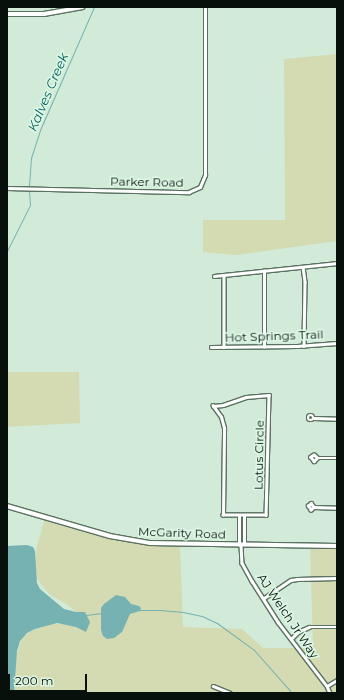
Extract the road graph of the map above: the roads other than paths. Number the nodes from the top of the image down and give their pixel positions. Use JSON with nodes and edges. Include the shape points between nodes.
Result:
{"nodes":[{"id":1,"x":82,"y":7,"type":"edge"},
{"id":2,"x":205,"y":7,"type":"edge"},
{"id":3,"x":7,"y":14,"type":"edge"},
{"id":4,"x":7,"y":188,"type":"edge"},
{"id":5,"x":337,"y":263,"type":"edge"},
{"id":6,"x":303,"y":267,"type":"junction"},
{"id":7,"x":264,"y":271,"type":"junction"},
{"id":8,"x":224,"y":275,"type":"junction"},
{"id":9,"x":214,"y":276,"type":"dead end"},
{"id":10,"x":337,"y":343,"type":"edge"},
{"id":11,"x":304,"y":346,"type":"junction"},
{"id":12,"x":211,"y":347,"type":"dead end"},
{"id":13,"x":224,"y":347,"type":"junction"},
{"id":14,"x":264,"y":347,"type":"junction"},
{"id":15,"x":314,"y":418,"type":"dead end"},
{"id":16,"x":337,"y":418,"type":"edge"},
{"id":17,"x":317,"y":458,"type":"dead end"},
{"id":18,"x":337,"y":458,"type":"edge"},
{"id":19,"x":7,"y":506,"type":"edge"},
{"id":20,"x":314,"y":506,"type":"dead end"},
{"id":21,"x":337,"y":508,"type":"edge"},
{"id":22,"x":239,"y":516,"type":"junction"},
{"id":23,"x":244,"y":516,"type":"junction"},
{"id":24,"x":241,"y":545,"type":"junction"},
{"id":25,"x":337,"y":546,"type":"edge"},
{"id":26,"x":337,"y":578,"type":"edge"},
{"id":27,"x":264,"y":598,"type":"junction"},
{"id":28,"x":337,"y":627,"type":"edge"},
{"id":29,"x":291,"y":639,"type":"junction"},
{"id":30,"x":337,"y":680,"type":"edge"},
{"id":31,"x":212,"y":686,"type":"dead end"},
{"id":32,"x":327,"y":686,"type":"junction"},
{"id":33,"x":230,"y":693,"type":"edge"},
{"id":34,"x":330,"y":693,"type":"edge"}],
"edges":[{"from":1,"to":3,"type":"street","via":[[44,14]]},
{"from":2,"to":4,"type":"street","name":"Parker Road","via":[[205,174],[200,188],[189,192]]},
{"from":5,"to":6,"type":"street"},
{"from":6,"to":7,"type":"street"},
{"from":6,"to":11,"type":"street"},
{"from":7,"to":8,"type":"street"},
{"from":7,"to":14,"type":"street"},
{"from":8,"to":9,"type":"street"},
{"from":8,"to":13,"type":"street"},
{"from":10,"to":11,"type":"street","name":"Hot Springs Trail"},
{"from":11,"to":14,"type":"street","name":"Hot Springs Trail"},
{"from":12,"to":13,"type":"street","name":"Hot Springs Trail"},
{"from":13,"to":14,"type":"street","name":"Hot Springs Trail"},
{"from":15,"to":16,"type":"street"},
{"from":17,"to":18,"type":"street"},
{"from":19,"to":24,"type":"street","name":"McGarity Road","via":[[128,540],[150,543]]},
{"from":20,"to":21,"type":"street"},
{"from":22,"to":23,"type":"street"},
{"from":22,"to":23,"type":"street","name":"Lotus Circle","via":[[223,514],[224,428],[221,417],[213,406],[269,395],[266,515]]},
{"from":22,"to":24,"type":"street"},
{"from":23,"to":24,"type":"street"},
{"from":24,"to":25,"type":"street","name":"McGarity Road"},
{"from":24,"to":27,"type":"street","name":"AJ Welch Jr Way","via":[[242,563]]},
{"from":26,"to":27,"type":"street","via":[[297,578]]},
{"from":27,"to":29,"type":"street","name":"AJ Welch Jr Way"},
{"from":28,"to":29,"type":"street","via":[[309,628],[298,632]]},
{"from":29,"to":32,"type":"street","name":"AJ Welch Jr Way"},
{"from":30,"to":32,"type":"street"},
{"from":31,"to":33,"type":"street"},
{"from":32,"to":34,"type":"street","name":"AJ Welch Jr Way"}]}
